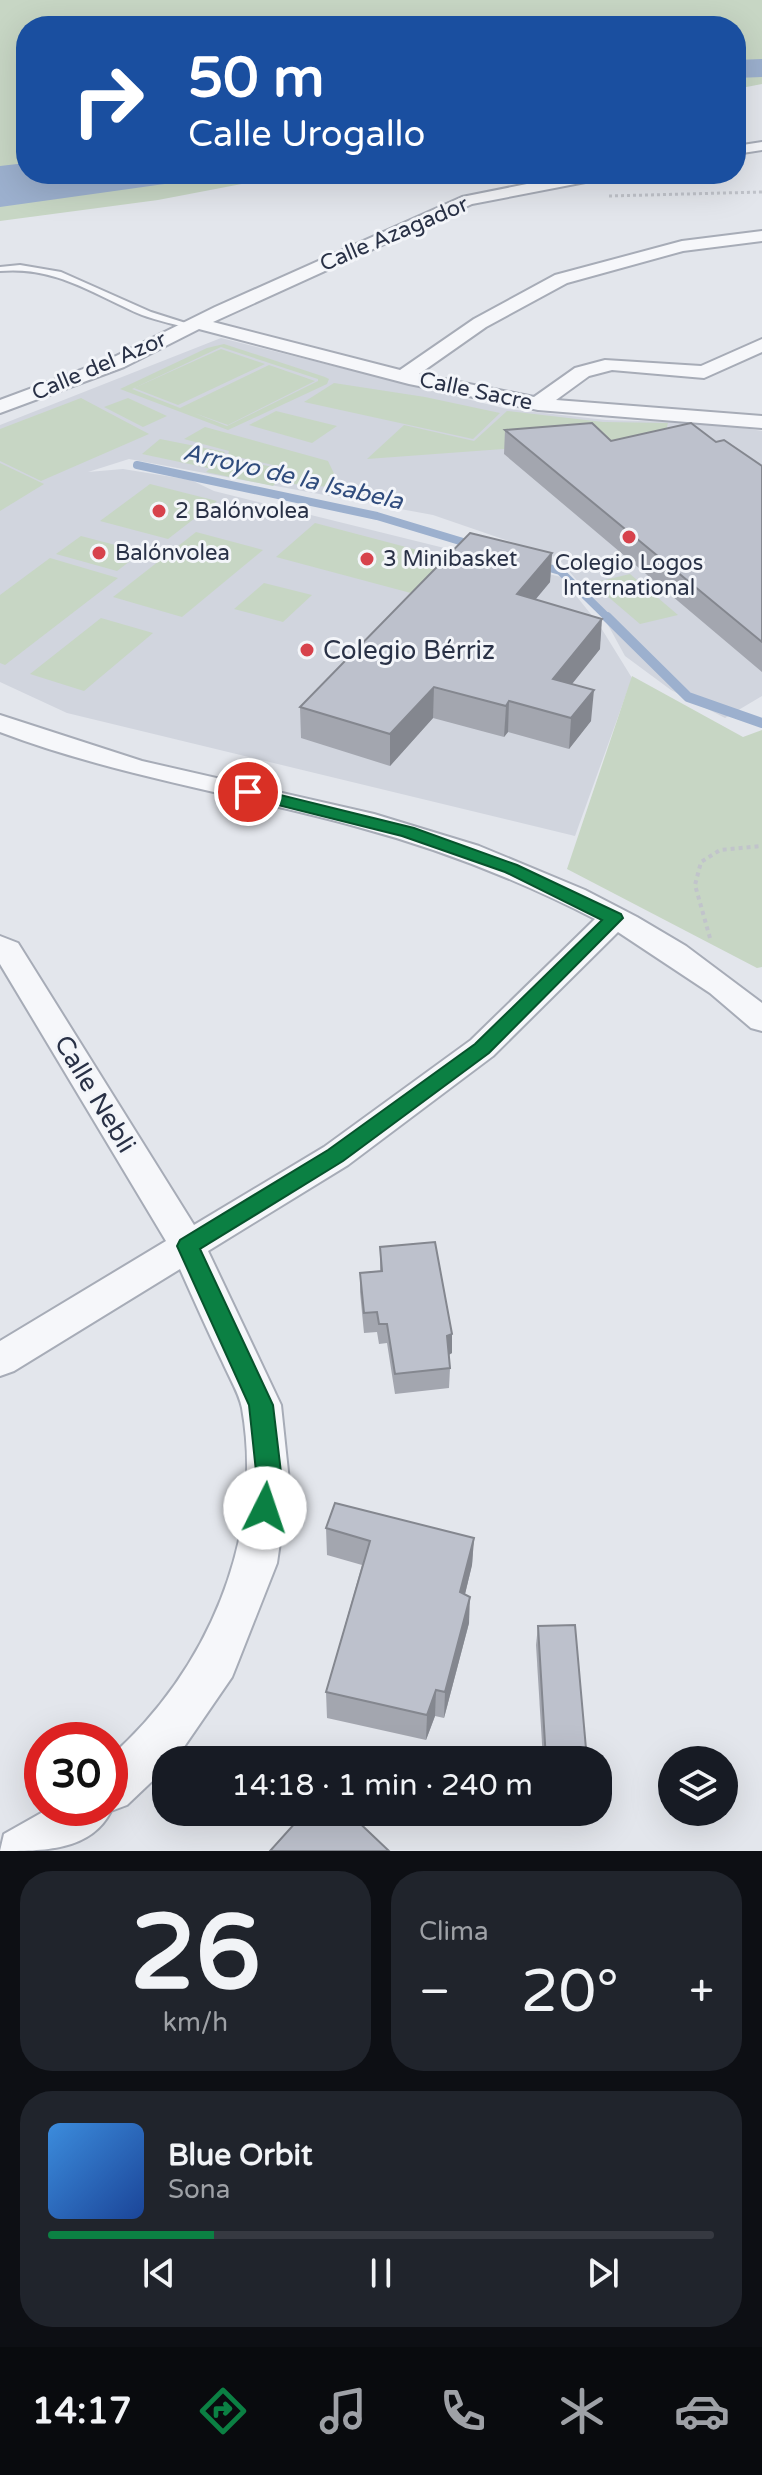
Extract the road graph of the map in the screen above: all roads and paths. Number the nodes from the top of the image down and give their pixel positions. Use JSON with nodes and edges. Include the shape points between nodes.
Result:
{"nodes":[{"id":1,"x":550,"y":184,"type":"edge"},
{"id":2,"x":762,"y":192,"type":"edge"},
{"id":3,"x":607,"y":196,"type":"dead end"},
{"id":4,"x":762,"y":236,"type":"edge"},
{"id":5,"x":0,"y":269,"type":"edge"},
{"id":6,"x":194,"y":325,"type":"junction"},
{"id":7,"x":762,"y":345,"type":"edge"},
{"id":8,"x":404,"y":376,"type":"junction"},
{"id":9,"x":538,"y":404,"type":"junction"},
{"id":10,"x":0,"y":407,"type":"edge"},
{"id":11,"x":762,"y":422,"type":"edge"},
{"id":12,"x":0,"y":723,"type":"edge"},
{"id":13,"x":762,"y":846,"type":"edge"},
{"id":14,"x":614,"y":918,"type":"junction"},
{"id":15,"x":0,"y":946,"type":"edge"},
{"id":16,"x":720,"y":947,"type":"dead end"},
{"id":17,"x":762,"y":1020,"type":"edge"},
{"id":18,"x":188,"y":1246,"type":"junction"},
{"id":19,"x":0,"y":1360,"type":"edge"},
{"id":20,"x":128,"y":1772,"type":"edge"},
{"id":21,"x":65,"y":1826,"type":"edge"},
{"id":22,"x":21,"y":1851,"type":"edge"}],
"edges":[{"from":1,"to":6,"type":"street","name":"Calle Azagador","via":[[468,200]]},
{"from":2,"to":3,"type":"path"},
{"from":4,"to":8,"type":"street","via":[[682,246],[561,279],[480,323]]},
{"from":5,"to":6,"type":"lane","via":[[58,272],[149,315]]},
{"from":6,"to":8,"type":"street","name":"Calle Sacre"},
{"from":6,"to":10,"type":"street","name":"Calle del Azor","via":[[117,363]]},
{"from":7,"to":9,"type":"street","via":[[704,372],[612,364],[582,372]]},
{"from":8,"to":9,"type":"street","name":"Calle Sacre"},
{"from":9,"to":11,"type":"street","name":"Calle Sacre"},
{"from":12,"to":14,"type":"street","via":[[95,756],[408,832],[511,868]]},
{"from":13,"to":16,"type":"path","via":[[717,850],[695,873],[708,937]]},
{"from":14,"to":17,"type":"street","via":[[732,992]]},
{"from":14,"to":18,"type":"street","via":[[482,1048],[336,1156]]},
{"from":15,"to":18,"type":"street","name":"Calle Nebli"},
{"from":18,"to":19,"type":"street"},
{"from":18,"to":20,"type":"street","name":"Calle Nebli","via":[[261,1405],[269,1481],[256,1563],[216,1662],[158,1745]]},
{"from":21,"to":22,"type":"street"}]}
